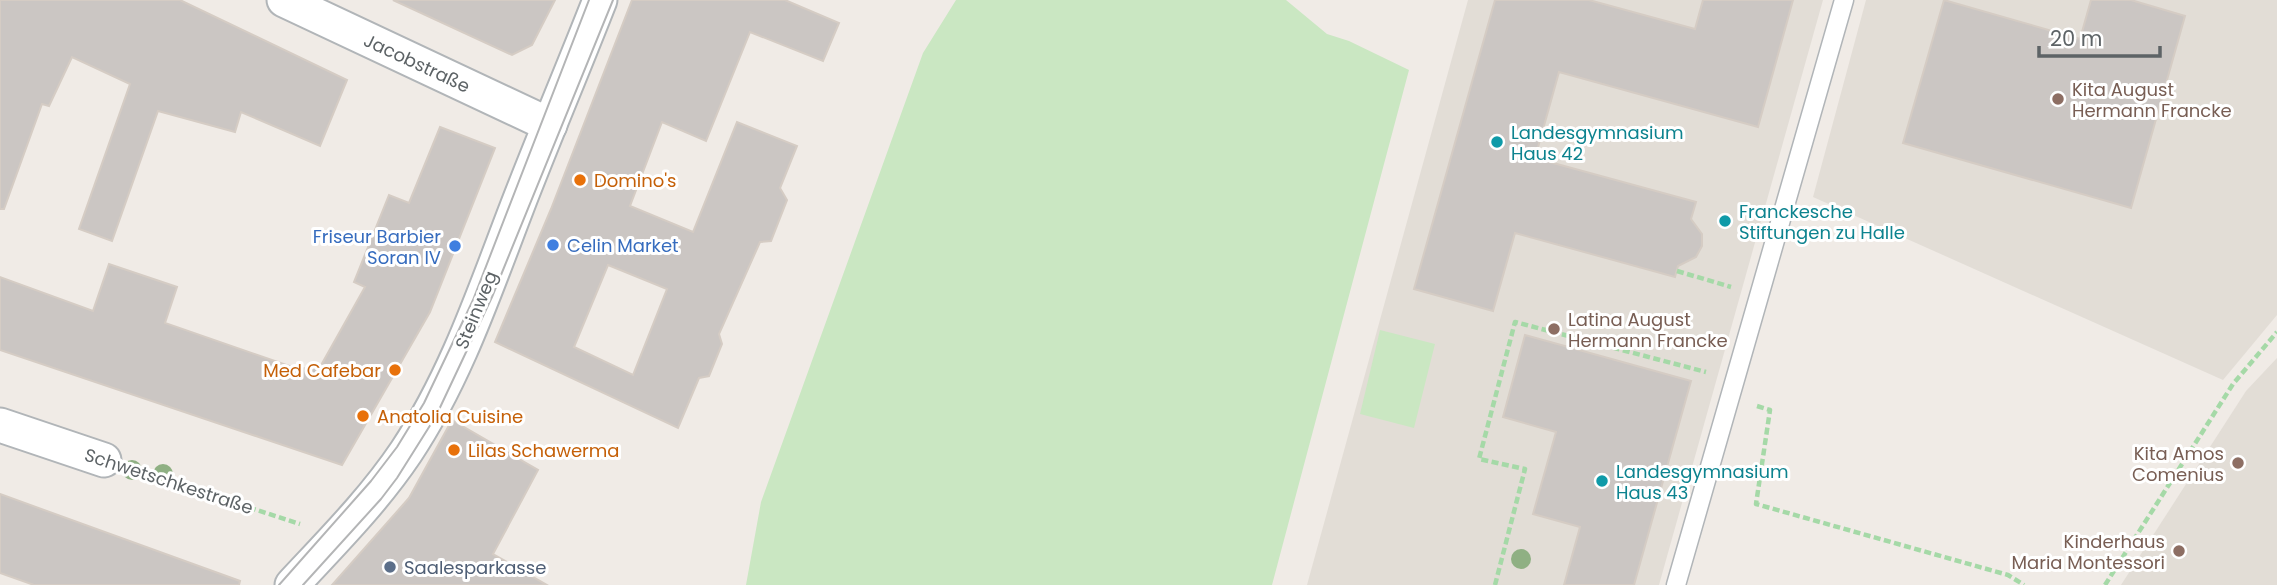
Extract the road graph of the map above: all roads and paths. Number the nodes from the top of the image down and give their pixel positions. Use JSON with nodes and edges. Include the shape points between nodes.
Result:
{"nodes":[{"id":1,"x":284,"y":0,"type":"edge"},
{"id":2,"x":600,"y":0,"type":"edge"},
{"id":3,"x":1844,"y":0,"type":"edge"},
{"id":4,"x":550,"y":125,"type":"junction"},
{"id":5,"x":1676,"y":271,"type":"dead end"},
{"id":6,"x":1759,"y":294,"type":"junction"},
{"id":7,"x":2277,"y":332,"type":"edge"},
{"id":8,"x":1718,"y":375,"type":"dead end"},
{"id":9,"x":1770,"y":410,"type":"dead end"},
{"id":10,"x":0,"y":425,"type":"edge"},
{"id":11,"x":104,"y":460,"type":"joint"},
{"id":12,"x":338,"y":536,"type":"junction"},
{"id":13,"x":292,"y":585,"type":"edge"},
{"id":14,"x":1495,"y":585,"type":"edge"},
{"id":15,"x":1676,"y":585,"type":"edge"},
{"id":16,"x":2024,"y":585,"type":"edge"},
{"id":17,"x":2105,"y":585,"type":"edge"}],
"edges":[{"from":1,"to":4,"type":"street","name":"Jacobstraße"},
{"from":2,"to":4,"type":"street","name":"Steinweg"},
{"from":3,"to":6,"type":"lane"},
{"from":4,"to":12,"type":"street","name":"Steinweg","via":[[472,325],[438,397],[406,452]]},
{"from":5,"to":6,"type":"path"},
{"from":6,"to":15,"type":"lane"},
{"from":7,"to":17,"type":"path","via":[[2233,384]]},
{"from":8,"to":14,"type":"path","via":[[1515,321],[1479,459],[1525,469]]},
{"from":9,"to":16,"type":"path","via":[[1756,504],[2008,575]]},
{"from":10,"to":11,"type":"street","name":"Schwetschkestraße"},
{"from":11,"to":12,"type":"path","name":"Schwetschkestraße"},
{"from":12,"to":13,"type":"street","name":"Steinweg"}]}
